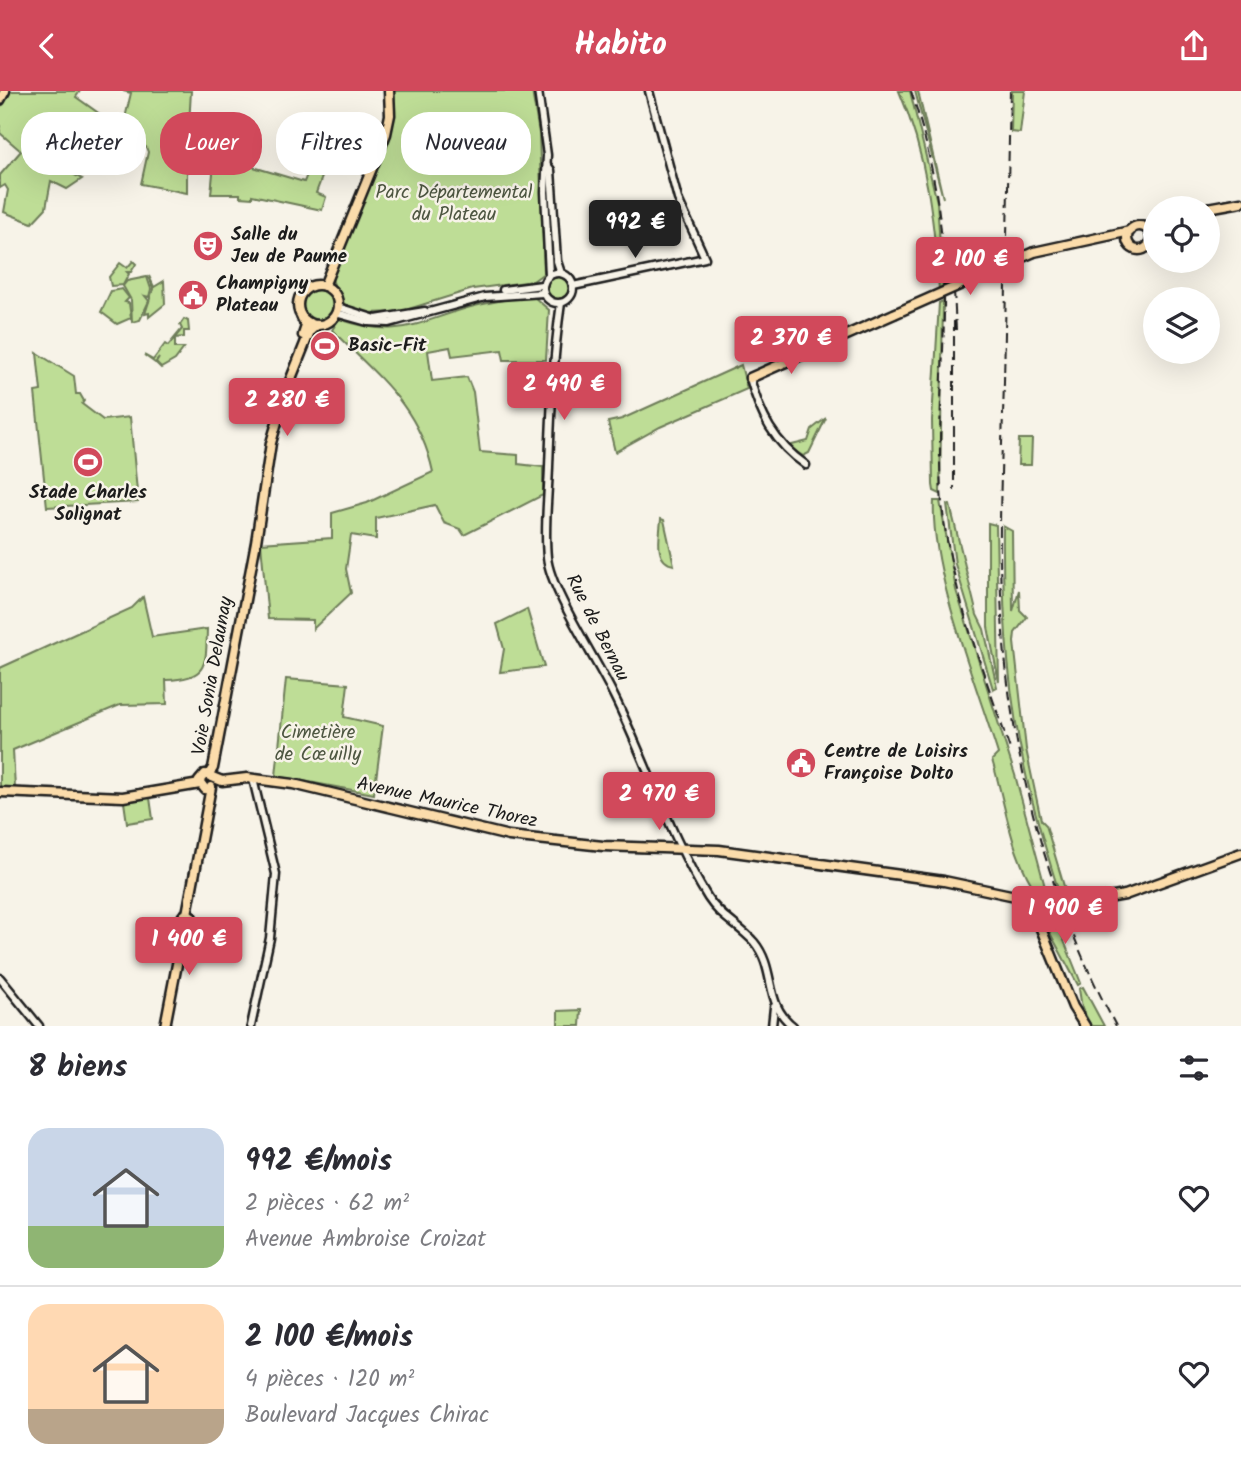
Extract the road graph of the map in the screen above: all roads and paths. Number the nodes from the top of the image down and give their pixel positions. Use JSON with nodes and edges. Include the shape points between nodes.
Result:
{"nodes":[{"id":1,"x":2,"y":91,"type":"edge"},
{"id":2,"x":387,"y":91,"type":"edge"},
{"id":3,"x":538,"y":91,"type":"edge"},
{"id":4,"x":649,"y":91,"type":"edge"},
{"id":5,"x":0,"y":100,"type":"edge"},
{"id":6,"x":548,"y":166,"type":"junction"},
{"id":7,"x":1241,"y":202,"type":"edge"},
{"id":8,"x":1220,"y":206,"type":"edge"},
{"id":9,"x":1143,"y":227,"type":"edge"},
{"id":10,"x":1125,"y":235,"type":"junction"},
{"id":11,"x":1143,"y":248,"type":"edge"},
{"id":12,"x":561,"y":273,"type":"junction"},
{"id":13,"x":549,"y":275,"type":"junction"},
{"id":14,"x":324,"y":286,"type":"junction"},
{"id":15,"x":573,"y":286,"type":"junction"},
{"id":16,"x":542,"y":289,"type":"junction"},
{"id":17,"x":551,"y":302,"type":"junction"},
{"id":18,"x":561,"y":303,"type":"junction"},
{"id":19,"x":337,"y":310,"type":"junction"},
{"id":20,"x":302,"y":318,"type":"junction"},
{"id":21,"x":873,"y":323,"type":"junction"},
{"id":22,"x":317,"y":325,"type":"junction"},
{"id":23,"x":556,"y":327,"type":"junction"},
{"id":24,"x":853,"y":332,"type":"junction"},
{"id":25,"x":836,"y":341,"type":"junction"},
{"id":26,"x":821,"y":347,"type":"junction"},
{"id":27,"x":750,"y":377,"type":"joint"},
{"id":28,"x":806,"y":465,"type":"dead end"},
{"id":29,"x":246,"y":582,"type":"junction"},
{"id":30,"x":253,"y":779,"type":"junction"},
{"id":31,"x":209,"y":783,"type":"junction"},
{"id":32,"x":0,"y":792,"type":"edge"},
{"id":33,"x":683,"y":848,"type":"junction"},
{"id":34,"x":1241,"y":853,"type":"edge"},
{"id":35,"x":1036,"y":908,"type":"junction"},
{"id":36,"x":0,"y":978,"type":"edge"},
{"id":37,"x":776,"y":1016,"type":"junction"},
{"id":38,"x":39,"y":1026,"type":"edge"},
{"id":39,"x":165,"y":1026,"type":"edge"},
{"id":40,"x":251,"y":1026,"type":"edge"},
{"id":41,"x":772,"y":1026,"type":"edge"},
{"id":42,"x":793,"y":1026,"type":"edge"},
{"id":43,"x":1085,"y":1026,"type":"edge"}],
"edges":[{"from":1,"to":5,"type":"main road"},
{"from":2,"to":14,"type":"main road","via":[[390,115],[386,134]]},
{"from":3,"to":6,"type":"street"},
{"from":4,"to":15,"type":"street","via":[[678,199],[705,258]]},
{"from":6,"to":12,"type":"street"},
{"from":6,"to":13,"type":"street"},
{"from":7,"to":8,"type":"main road"},
{"from":9,"to":10,"type":"main road"},
{"from":10,"to":11,"type":"main road","via":[[1132,248]]},
{"from":10,"to":21,"type":"main road","bridge":true,"via":[[1069,242],[1034,253]]},
{"from":12,"to":13,"type":"street"},
{"from":12,"to":15,"type":"street"},
{"from":13,"to":16,"type":"street"},
{"from":14,"to":19,"type":"main road","via":[[335,294]]},
{"from":14,"to":20,"type":"main road","via":[[302,292],[298,304]]},
{"from":15,"to":18,"type":"street","via":[[569,299]]},
{"from":16,"to":17,"type":"street"},
{"from":16,"to":19,"type":"street","via":[[485,297],[389,323],[368,322]]},
{"from":17,"to":18,"type":"street"},
{"from":17,"to":23,"type":"street","name":"Rue de Bernau"},
{"from":18,"to":23,"type":"street","name":"Rue de Bernau"},
{"from":19,"to":22,"type":"main road","via":[[327,323]]},
{"from":20,"to":22,"type":"main road"},
{"from":20,"to":29,"type":"main road","name":"Voie Sonia Delaunay","via":[[305,329],[277,402],[264,457]]},
{"from":21,"to":24,"type":"main road"},
{"from":21,"to":25,"type":"main road"},
{"from":22,"to":29,"type":"main road","name":"Voie Sonia Delaunay","via":[[308,336],[276,422]]},
{"from":23,"to":33,"type":"street","name":"Rue de Bernau","via":[[547,530],[550,572],[615,697]]},
{"from":24,"to":25,"type":"main road"},
{"from":24,"to":26,"type":"main road"},
{"from":25,"to":26,"type":"main road"},
{"from":26,"to":27,"type":"main road"},
{"from":27,"to":28,"type":"street","via":[[773,436]]},
{"from":29,"to":31,"type":"main road","name":"Voie Sonia Delaunay"},
{"from":30,"to":31,"type":"main road","name":"Avenue Maurice Thorez"},
{"from":30,"to":33,"type":"main road","name":"Avenue Maurice Thorez","via":[[304,786],[509,836]]},
{"from":30,"to":40,"type":"street","via":[[276,874],[270,938]]},
{"from":31,"to":32,"type":"main road","name":"Avenue Maurice Thorez","via":[[122,797]]},
{"from":31,"to":39,"type":"main road","name":"Voie Sonia Delaunay","via":[[187,914],[192,921],[185,923]]},
{"from":33,"to":35,"type":"main road","name":"Avenue Maurice Thorez","via":[[944,881],[1020,897]]},
{"from":33,"to":37,"type":"street","name":"Rue de Bernau","via":[[712,903],[754,942],[764,958]]},
{"from":34,"to":35,"type":"main road","via":[[1125,895]]},
{"from":35,"to":43,"type":"main road","via":[[1073,1007]]},
{"from":36,"to":38,"type":"street"},
{"from":37,"to":41,"type":"street","name":"Rue de Bernau"},
{"from":37,"to":42,"type":"street"}]}
